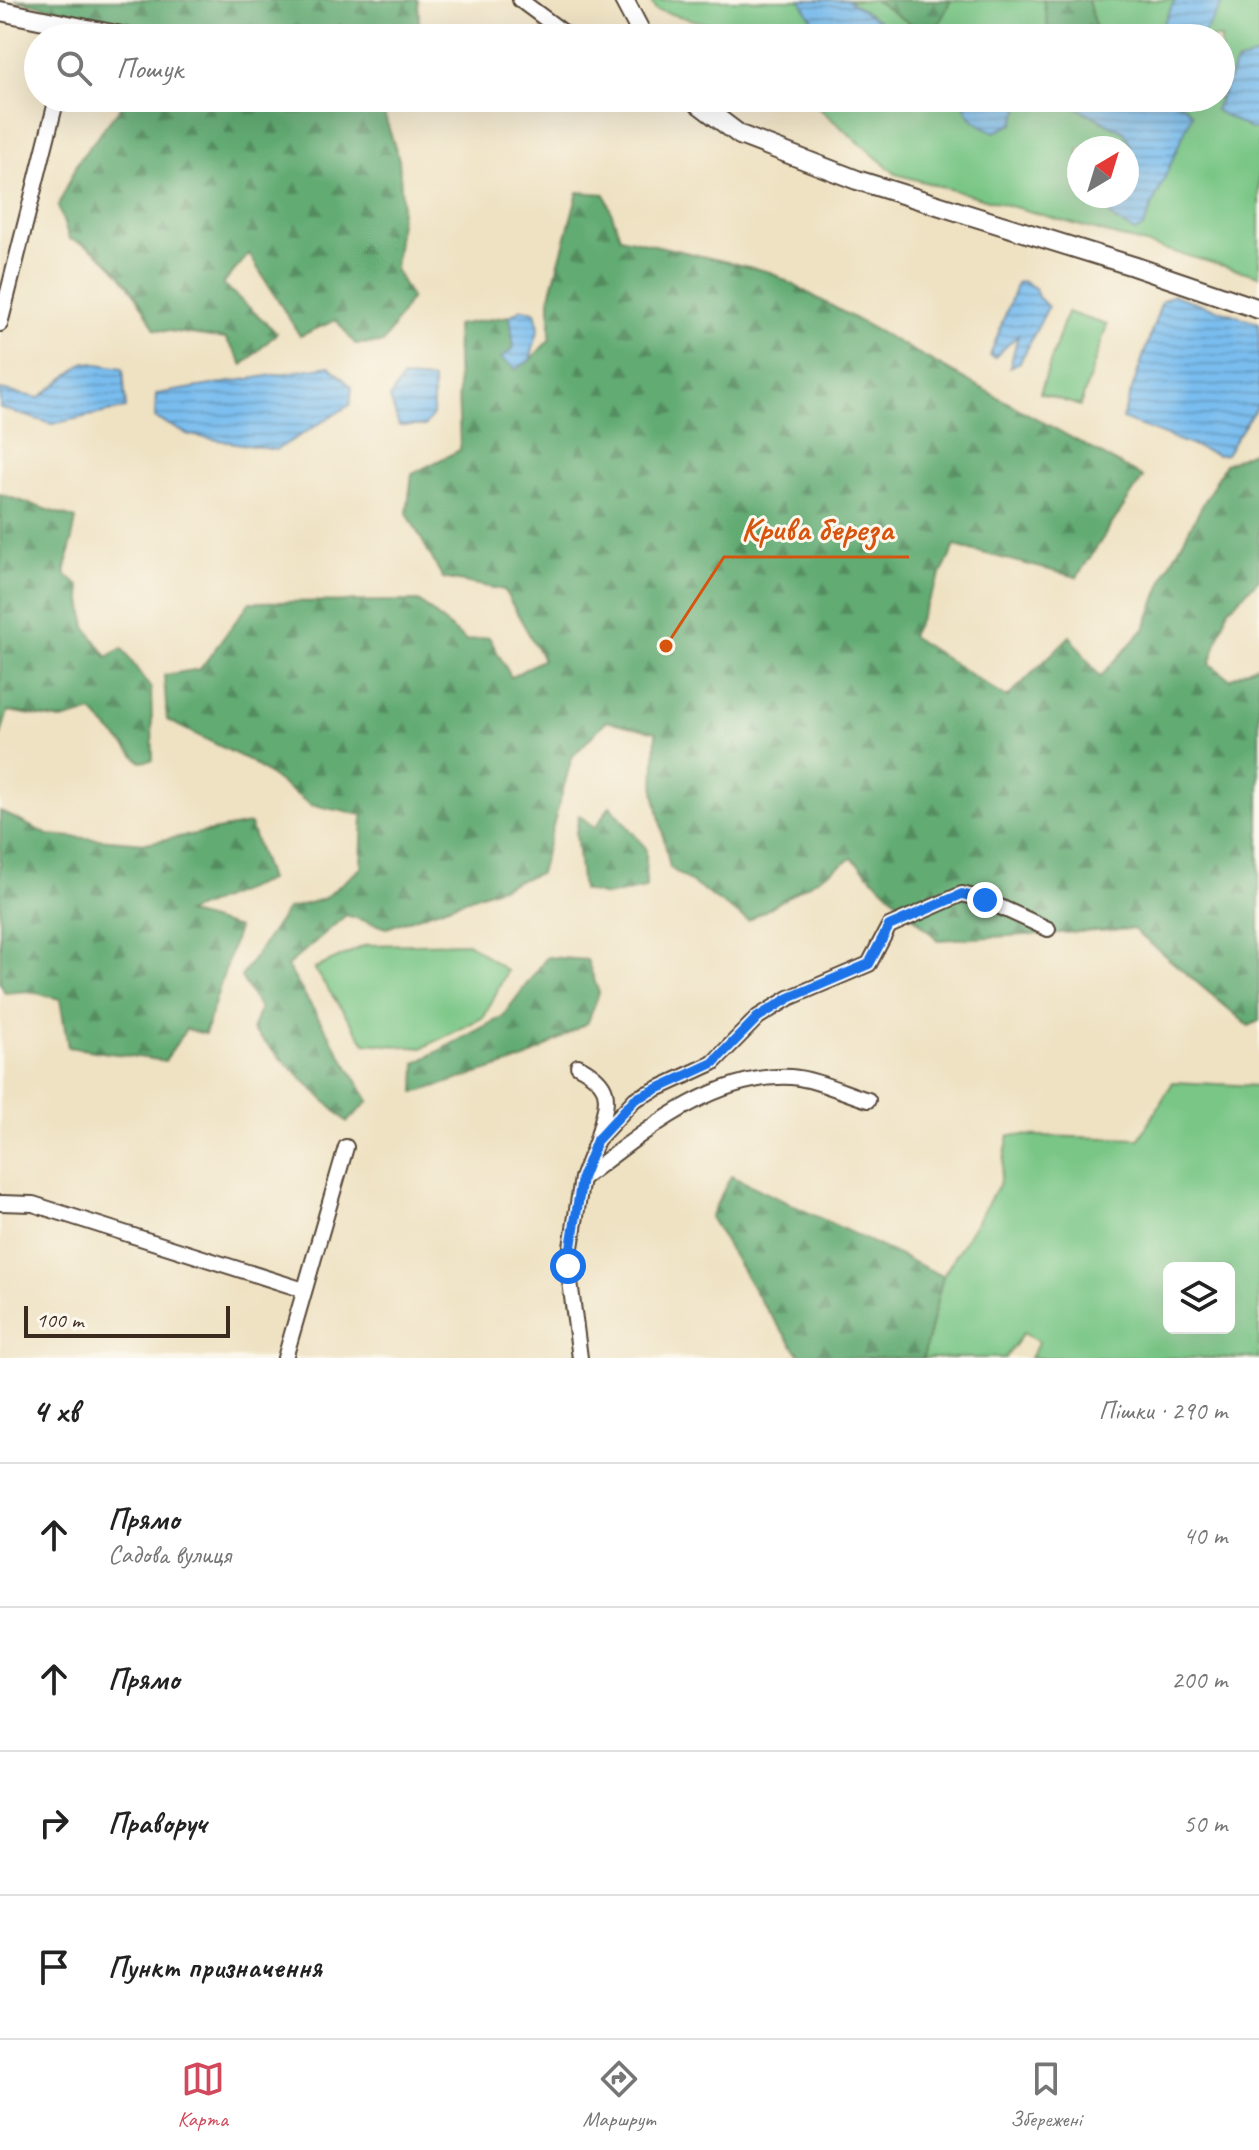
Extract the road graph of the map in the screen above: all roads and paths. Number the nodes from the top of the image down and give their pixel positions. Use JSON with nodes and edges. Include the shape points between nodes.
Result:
{"nodes":[{"id":1,"x":520,"y":0,"type":"edge"},
{"id":2,"x":624,"y":0,"type":"edge"},
{"id":3,"x":0,"y":11,"type":"edge"},
{"id":4,"x":46,"y":24,"type":"edge"},
{"id":5,"x":552,"y":24,"type":"edge"},
{"id":6,"x":637,"y":24,"type":"edge"},
{"id":7,"x":53,"y":112,"type":"edge"},
{"id":8,"x":710,"y":112,"type":"edge"},
{"id":9,"x":1259,"y":309,"type":"edge"},
{"id":10,"x":0,"y":324,"type":"edge"},
{"id":11,"x":1048,"y":929,"type":"dead end"},
{"id":12,"x":578,"y":1066,"type":"dead end"},
{"id":13,"x":868,"y":1100,"type":"dead end"},
{"id":14,"x":597,"y":1140,"type":"junction"},
{"id":15,"x":346,"y":1147,"type":"dead end"},
{"id":16,"x":582,"y":1178,"type":"junction"},
{"id":17,"x":0,"y":1203,"type":"edge"},
{"id":18,"x":304,"y":1290,"type":"junction"},
{"id":19,"x":285,"y":1358,"type":"edge"},
{"id":20,"x":580,"y":1358,"type":"edge"}],
"edges":[{"from":1,"to":5,"type":"street"},
{"from":2,"to":6,"type":"street"},
{"from":3,"to":4,"type":"street"},
{"from":7,"to":10,"type":"street"},
{"from":8,"to":9,"type":"street","via":[[740,135],[857,180]]},
{"from":11,"to":14,"type":"street","via":[[962,894],[889,926],[869,964],[758,1017],[713,1063],[635,1099]]},
{"from":12,"to":14,"type":"street","via":[[594,1075],[608,1095]]},
{"from":13,"to":16,"type":"street","via":[[794,1077],[755,1078],[696,1100]]},
{"from":14,"to":16,"type":"street"},
{"from":15,"to":18,"type":"street"},
{"from":16,"to":20,"type":"street","via":[[568,1266]]},
{"from":17,"to":18,"type":"street","via":[[33,1204]]},
{"from":18,"to":19,"type":"street"}]}
